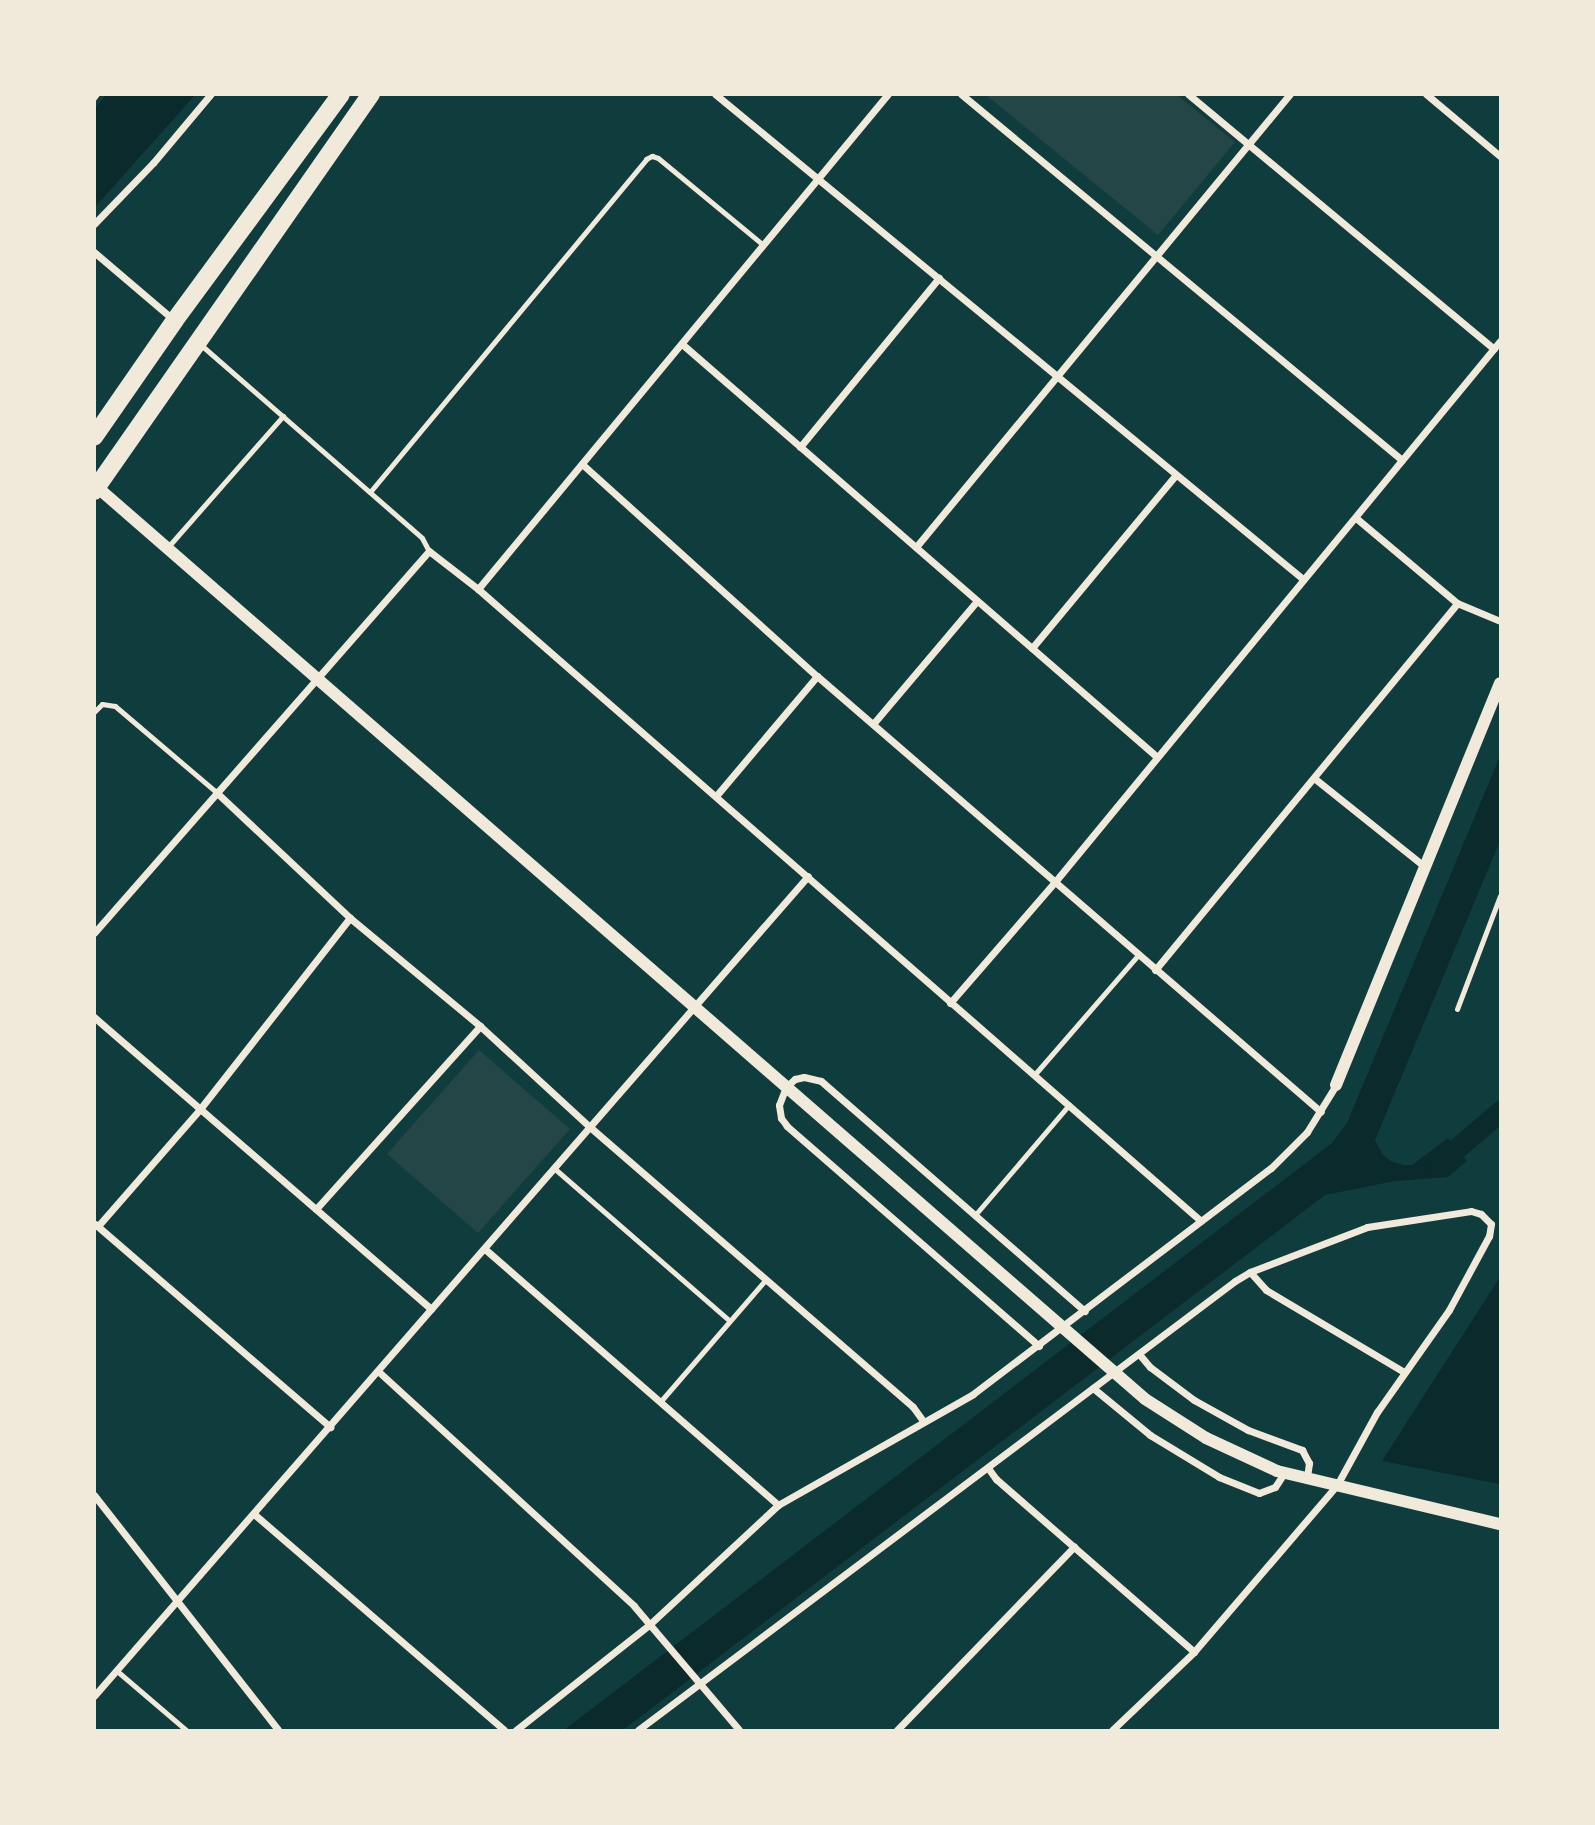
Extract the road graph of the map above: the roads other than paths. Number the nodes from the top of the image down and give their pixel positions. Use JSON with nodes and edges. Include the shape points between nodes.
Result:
{"nodes":[{"id":1,"x":211,"y":94,"type":"edge"},
{"id":2,"x":341,"y":94,"type":"edge"},
{"id":3,"x":370,"y":94,"type":"edge"},
{"id":4,"x":888,"y":94,"type":"edge"},
{"id":5,"x":961,"y":94,"type":"edge"},
{"id":6,"x":1188,"y":94,"type":"edge"},
{"id":7,"x":1290,"y":94,"type":"edge"},
{"id":8,"x":1426,"y":94,"type":"edge"},
{"id":9,"x":718,"y":95,"type":"edge"},
{"id":10,"x":1249,"y":145,"type":"junction"},
{"id":11,"x":1500,"y":156,"type":"edge"},
{"id":12,"x":818,"y":178,"type":"junction"},
{"id":13,"x":94,"y":224,"type":"edge"},
{"id":14,"x":763,"y":245,"type":"junction"},
{"id":15,"x":94,"y":252,"type":"edge"},
{"id":16,"x":1156,"y":255,"type":"junction"},
{"id":17,"x":939,"y":278,"type":"junction"},
{"id":18,"x":175,"y":320,"type":"junction"},
{"id":19,"x":198,"y":341,"type":"junction"},
{"id":20,"x":1500,"y":341,"type":"edge"},
{"id":21,"x":682,"y":344,"type":"junction"},
{"id":22,"x":1494,"y":349,"type":"junction"},
{"id":23,"x":1057,"y":375,"type":"junction"},
{"id":24,"x":283,"y":416,"type":"junction"},
{"id":25,"x":94,"y":437,"type":"edge"},
{"id":26,"x":800,"y":447,"type":"junction"},
{"id":27,"x":1402,"y":460,"type":"junction"},
{"id":28,"x":582,"y":464,"type":"junction"},
{"id":29,"x":1175,"y":475,"type":"junction"},
{"id":30,"x":96,"y":489,"type":"edge"},
{"id":31,"x":370,"y":492,"type":"junction"},
{"id":32,"x":1356,"y":518,"type":"junction"},
{"id":33,"x":916,"y":547,"type":"junction"},
{"id":34,"x":167,"y":548,"type":"junction"},
{"id":35,"x":429,"y":551,"type":"junction"},
{"id":36,"x":1303,"y":579,"type":"junction"},
{"id":37,"x":478,"y":589,"type":"junction"},
{"id":38,"x":977,"y":601,"type":"junction"},
{"id":39,"x":1457,"y":603,"type":"junction"},
{"id":40,"x":1500,"y":621,"type":"edge"},
{"id":41,"x":1032,"y":649,"type":"junction"},
{"id":42,"x":817,"y":676,"type":"junction"},
{"id":43,"x":316,"y":678,"type":"junction"},
{"id":44,"x":1500,"y":683,"type":"edge"},
{"id":45,"x":94,"y":712,"type":"edge"},
{"id":46,"x":873,"y":724,"type":"junction"},
{"id":47,"x":1156,"y":756,"type":"junction"},
{"id":48,"x":1314,"y":778,"type":"junction"},
{"id":49,"x":216,"y":792,"type":"junction"},
{"id":50,"x":716,"y":796,"type":"junction"},
{"id":51,"x":1426,"y":867,"type":"junction"},
{"id":52,"x":808,"y":876,"type":"junction"},
{"id":53,"x":1054,"y":883,"type":"junction"},
{"id":54,"x":1500,"y":896,"type":"edge"},
{"id":55,"x":350,"y":918,"type":"junction"},
{"id":56,"x":95,"y":932,"type":"edge"},
{"id":57,"x":1138,"y":955,"type":"junction"},
{"id":58,"x":1155,"y":970,"type":"junction"},
{"id":59,"x":950,"y":1003,"type":"junction"},
{"id":60,"x":695,"y":1009,"type":"junction"},
{"id":61,"x":1457,"y":1009,"type":"dead end"},
{"id":62,"x":94,"y":1017,"type":"edge"},
{"id":63,"x":480,"y":1026,"type":"junction"},
{"id":64,"x":1035,"y":1074,"type":"junction"},
{"id":65,"x":1336,"y":1085,"type":"joint"},
{"id":66,"x":786,"y":1087,"type":"junction"},
{"id":67,"x":1069,"y":1105,"type":"junction"},
{"id":68,"x":201,"y":1109,"type":"junction"},
{"id":69,"x":1321,"y":1112,"type":"junction"},
{"id":70,"x":591,"y":1128,"type":"junction"},
{"id":71,"x":555,"y":1170,"type":"junction"},
{"id":72,"x":316,"y":1209,"type":"junction"},
{"id":73,"x":975,"y":1215,"type":"junction"},
{"id":74,"x":1201,"y":1221,"type":"junction"},
{"id":75,"x":96,"y":1225,"type":"edge"},
{"id":76,"x":486,"y":1250,"type":"junction"},
{"id":77,"x":1250,"y":1272,"type":"junction"},
{"id":78,"x":766,"y":1279,"type":"junction"},
{"id":79,"x":431,"y":1309,"type":"junction"},
{"id":80,"x":1086,"y":1311,"type":"junction"},
{"id":81,"x":729,"y":1320,"type":"junction"},
{"id":82,"x":1039,"y":1346,"type":"junction"},
{"id":83,"x":1139,"y":1354,"type":"junction"},
{"id":84,"x":379,"y":1371,"type":"junction"},
{"id":85,"x":1404,"y":1372,"type":"junction"},
{"id":86,"x":1093,"y":1388,"type":"junction"},
{"id":87,"x":660,"y":1402,"type":"junction"},
{"id":88,"x":923,"y":1421,"type":"junction"},
{"id":89,"x":330,"y":1427,"type":"junction"},
{"id":90,"x":988,"y":1468,"type":"junction"},
{"id":91,"x":1283,"y":1473,"type":"junction"},
{"id":92,"x":1307,"y":1478,"type":"junction"},
{"id":93,"x":1337,"y":1485,"type":"junction"},
{"id":94,"x":94,"y":1495,"type":"edge"},
{"id":95,"x":778,"y":1505,"type":"junction"},
{"id":96,"x":254,"y":1514,"type":"junction"},
{"id":97,"x":1500,"y":1524,"type":"edge"},
{"id":98,"x":1074,"y":1547,"type":"junction"},
{"id":99,"x":178,"y":1601,"type":"junction"},
{"id":100,"x":650,"y":1624,"type":"junction"},
{"id":101,"x":1194,"y":1652,"type":"junction"},
{"id":102,"x":117,"y":1671,"type":"junction"},
{"id":103,"x":698,"y":1682,"type":"junction"},
{"id":104,"x":94,"y":1696,"type":"edge"},
{"id":105,"x":186,"y":1731,"type":"edge"},
{"id":106,"x":278,"y":1731,"type":"edge"},
{"id":107,"x":504,"y":1731,"type":"edge"},
{"id":108,"x":516,"y":1731,"type":"edge"},
{"id":109,"x":638,"y":1731,"type":"edge"},
{"id":110,"x":739,"y":1731,"type":"edge"},
{"id":111,"x":897,"y":1731,"type":"edge"},
{"id":112,"x":1112,"y":1731,"type":"edge"}],
"edges":[{"from":1,"to":13,"type":"street"},
{"from":2,"to":18,"type":"highway"},
{"from":3,"to":19,"type":"highway"},
{"from":4,"to":12,"type":"street"},
{"from":5,"to":16,"type":"street"},
{"from":6,"to":10,"type":"street"},
{"from":7,"to":10,"type":"street"},
{"from":8,"to":11,"type":"street"},
{"from":9,"to":12,"type":"street"},
{"from":10,"to":16,"type":"street"},
{"from":10,"to":22,"type":"street"},
{"from":12,"to":14,"type":"street"},
{"from":12,"to":17,"type":"street"},
{"from":14,"to":21,"type":"street"},
{"from":14,"to":31,"type":"lane","via":[[658,158],[646,159]]},
{"from":15,"to":18,"type":"street"},
{"from":16,"to":23,"type":"street"},
{"from":16,"to":27,"type":"street"},
{"from":17,"to":23,"type":"street"},
{"from":17,"to":26,"type":"street"},
{"from":18,"to":25,"type":"highway"},
{"from":19,"to":24,"type":"lane"},
{"from":19,"to":30,"type":"highway"},
{"from":20,"to":22,"type":"street"},
{"from":21,"to":26,"type":"street"},
{"from":21,"to":28,"type":"street"},
{"from":22,"to":27,"type":"street"},
{"from":23,"to":29,"type":"street"},
{"from":23,"to":33,"type":"street"},
{"from":24,"to":31,"type":"lane"},
{"from":24,"to":34,"type":"lane"},
{"from":26,"to":33,"type":"street"},
{"from":27,"to":32,"type":"street"},
{"from":28,"to":37,"type":"street"},
{"from":28,"to":42,"type":"street"},
{"from":29,"to":36,"type":"street"},
{"from":29,"to":41,"type":"street"},
{"from":30,"to":34,"type":"street"},
{"from":31,"to":35,"type":"lane","via":[[422,538]]},
{"from":32,"to":36,"type":"street"},
{"from":32,"to":39,"type":"street"},
{"from":33,"to":38,"type":"street"},
{"from":34,"to":43,"type":"street"},
{"from":35,"to":37,"type":"street"},
{"from":35,"to":43,"type":"street"},
{"from":36,"to":47,"type":"street"},
{"from":37,"to":50,"type":"street"},
{"from":38,"to":41,"type":"street"},
{"from":38,"to":46,"type":"street"},
{"from":39,"to":40,"type":"street"},
{"from":39,"to":48,"type":"street"},
{"from":41,"to":47,"type":"street"},
{"from":42,"to":46,"type":"street"},
{"from":42,"to":50,"type":"street"},
{"from":43,"to":49,"type":"street"},
{"from":43,"to":60,"type":"street"},
{"from":44,"to":51,"type":"street"},
{"from":45,"to":49,"type":"lane","via":[[102,704],[115,706]]},
{"from":46,"to":53,"type":"street"},
{"from":47,"to":53,"type":"street"},
{"from":48,"to":51,"type":"street"},
{"from":48,"to":58,"type":"street"},
{"from":49,"to":55,"type":"street"},
{"from":49,"to":56,"type":"street"},
{"from":50,"to":52,"type":"street"},
{"from":51,"to":65,"type":"street"},
{"from":52,"to":59,"type":"street"},
{"from":52,"to":60,"type":"street"},
{"from":53,"to":57,"type":"street"},
{"from":53,"to":59,"type":"street"},
{"from":54,"to":61,"type":"lane"},
{"from":55,"to":63,"type":"street"},
{"from":55,"to":68,"type":"street"},
{"from":57,"to":58,"type":"street"},
{"from":57,"to":64,"type":"lane"},
{"from":58,"to":69,"type":"street"},
{"from":59,"to":64,"type":"street"},
{"from":60,"to":66,"type":"street"},
{"from":60,"to":70,"type":"street"},
{"from":62,"to":68,"type":"street"},
{"from":63,"to":70,"type":"street"},
{"from":63,"to":72,"type":"street"},
{"from":64,"to":67,"type":"street"},
{"from":65,"to":69,"type":"street"},
{"from":66,"to":73,"type":"street","via":[[795,1079],[815,1078]]},
{"from":66,"to":82,"type":"street","via":[[779,1105],[781,1118]]},
{"from":66,"to":91,"type":"street","via":[[1120,1378],[1183,1425]]},
{"from":67,"to":73,"type":"lane"},
{"from":67,"to":74,"type":"street"},
{"from":68,"to":72,"type":"street"},
{"from":68,"to":75,"type":"street"},
{"from":69,"to":74,"type":"street","via":[[1271,1168]]},
{"from":70,"to":71,"type":"street"},
{"from":70,"to":78,"type":"street"},
{"from":71,"to":76,"type":"street"},
{"from":71,"to":81,"type":"lane"},
{"from":72,"to":79,"type":"street"},
{"from":73,"to":80,"type":"street"},
{"from":74,"to":80,"type":"street"},
{"from":75,"to":89,"type":"street"},
{"from":76,"to":79,"type":"street"},
{"from":76,"to":87,"type":"street"},
{"from":77,"to":83,"type":"street"},
{"from":77,"to":85,"type":"street","via":[[1266,1290]]},
{"from":77,"to":85,"type":"street","via":[[1367,1227],[1471,1211],[1481,1214],[1492,1230],[1449,1310]]},
{"from":78,"to":81,"type":"lane"},
{"from":78,"to":88,"type":"street","via":[[913,1407]]},
{"from":79,"to":84,"type":"street"},
{"from":80,"to":82,"type":"street"},
{"from":81,"to":87,"type":"lane"},
{"from":82,"to":88,"type":"street","via":[[973,1394]]},
{"from":83,"to":86,"type":"street"},
{"from":83,"to":92,"type":"street","via":[[1194,1400],[1228,1420],[1296,1447],[1307,1456]]},
{"from":84,"to":89,"type":"street"},
{"from":84,"to":100,"type":"street"},
{"from":85,"to":93,"type":"street"},
{"from":86,"to":90,"type":"street"},
{"from":86,"to":91,"type":"street","via":[[1161,1443],[1219,1476],[1265,1492],[1275,1487]]},
{"from":87,"to":95,"type":"street"},
{"from":88,"to":95,"type":"street"},
{"from":89,"to":96,"type":"street"},
{"from":90,"to":98,"type":"street"},
{"from":90,"to":103,"type":"street"},
{"from":91,"to":92,"type":"street"},
{"from":92,"to":93,"type":"street"},
{"from":93,"to":97,"type":"street"},
{"from":93,"to":101,"type":"street"},
{"from":94,"to":99,"type":"street"},
{"from":95,"to":100,"type":"street"},
{"from":96,"to":99,"type":"street"},
{"from":96,"to":107,"type":"street"},
{"from":98,"to":101,"type":"street"},
{"from":98,"to":111,"type":"street"},
{"from":99,"to":102,"type":"street"},
{"from":99,"to":106,"type":"street"},
{"from":100,"to":103,"type":"street"},
{"from":100,"to":108,"type":"street"},
{"from":101,"to":112,"type":"street"},
{"from":102,"to":104,"type":"street"},
{"from":102,"to":105,"type":"lane"},
{"from":103,"to":109,"type":"street"},
{"from":103,"to":110,"type":"street"}]}
